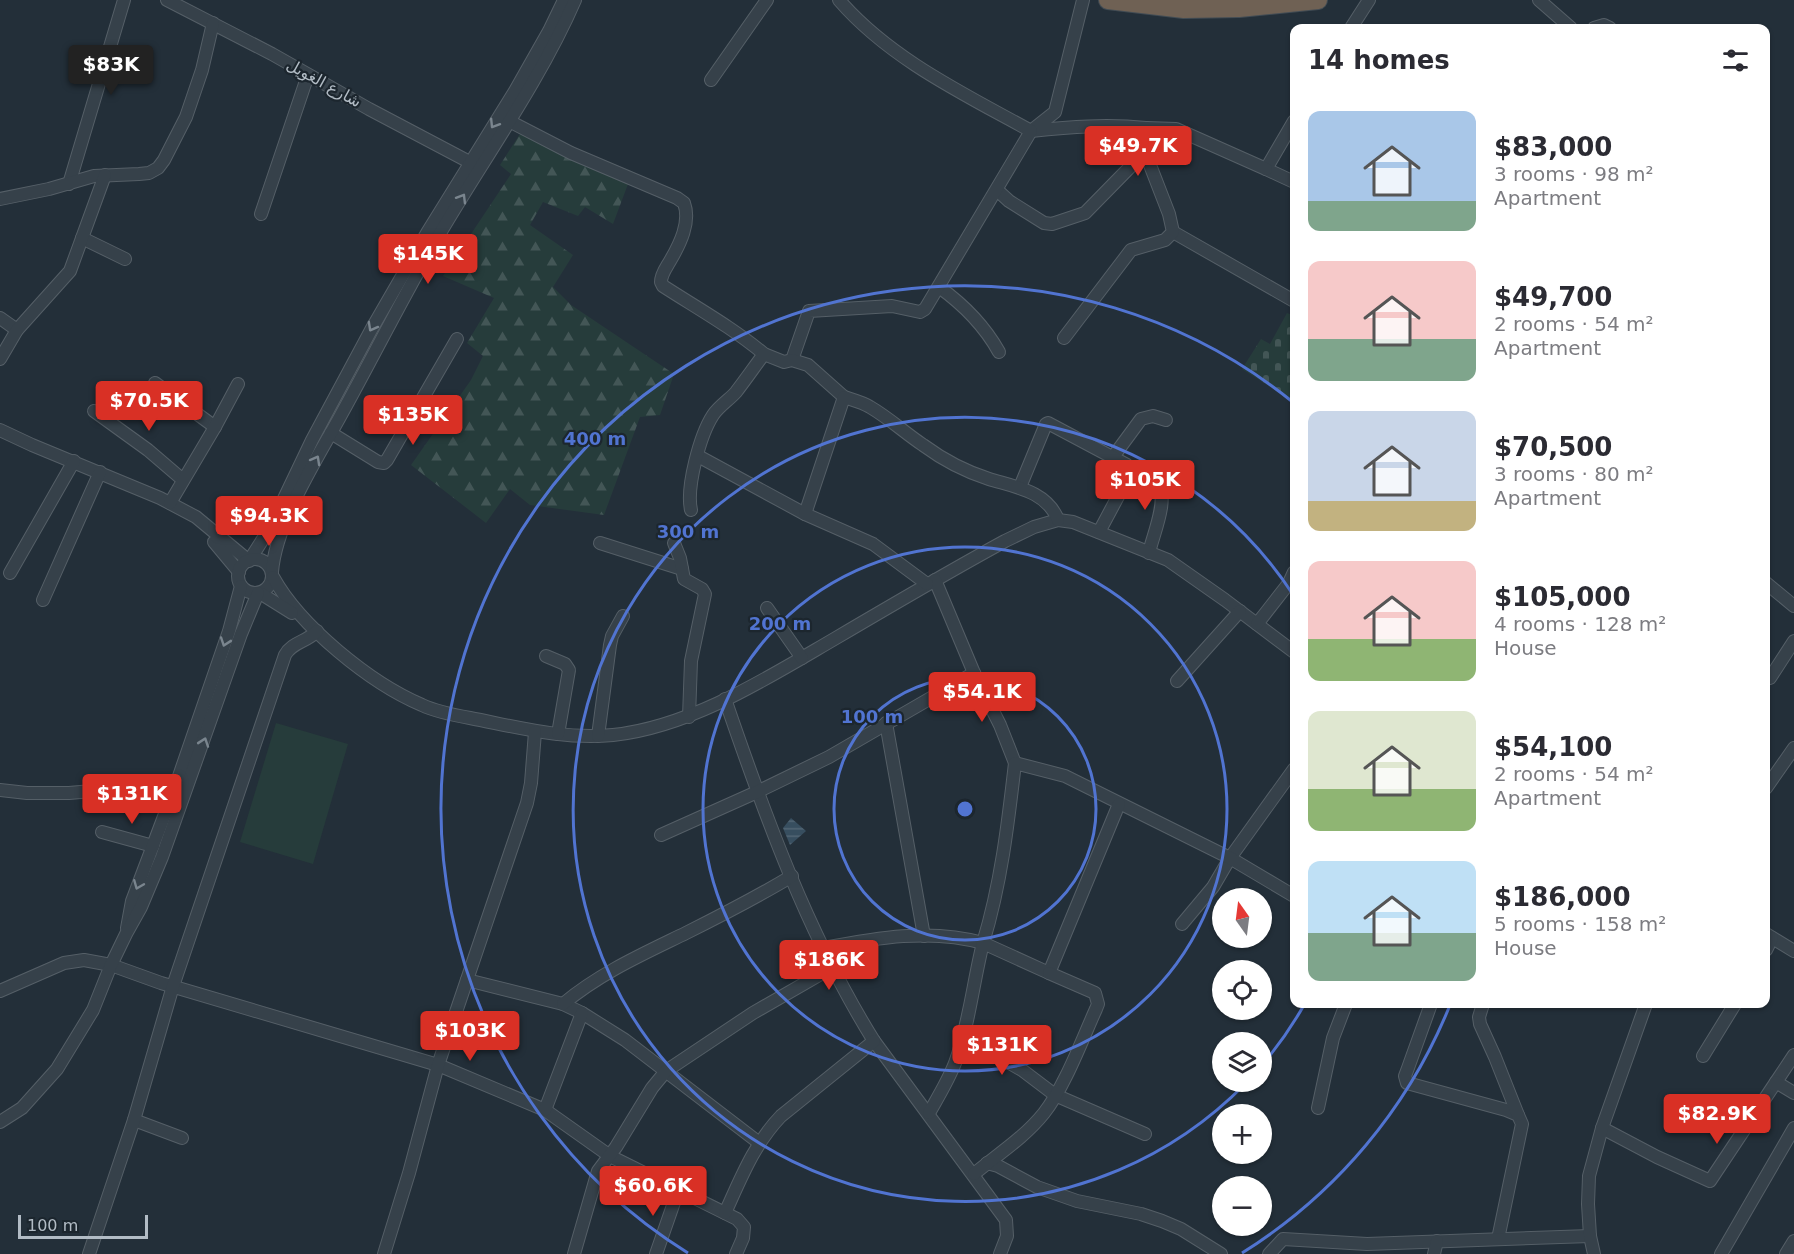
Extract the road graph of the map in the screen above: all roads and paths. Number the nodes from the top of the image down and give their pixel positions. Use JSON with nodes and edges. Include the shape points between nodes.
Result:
{"nodes":[{"id":1,"x":124,"y":0,"type":"edge"},
{"id":2,"x":167,"y":0,"type":"edge"},
{"id":3,"x":564,"y":0,"type":"edge"},
{"id":4,"x":575,"y":0,"type":"edge"},
{"id":5,"x":767,"y":0,"type":"edge"},
{"id":6,"x":839,"y":0,"type":"edge"},
{"id":7,"x":1083,"y":0,"type":"edge"},
{"id":8,"x":1108,"y":0,"type":"edge"},
{"id":9,"x":1318,"y":0,"type":"edge"},
{"id":10,"x":1369,"y":0,"type":"edge"},
{"id":11,"x":1539,"y":0,"type":"edge"},
{"id":12,"x":188,"y":5,"type":"edge"},
{"id":13,"x":213,"y":23,"type":"junction"},
{"id":14,"x":1354,"y":24,"type":"edge"},
{"id":15,"x":1566,"y":24,"type":"edge"},
{"id":16,"x":308,"y":75,"type":"junction"},
{"id":17,"x":711,"y":80,"type":"dead end"},
{"id":18,"x":509,"y":121,"type":"junction"},
{"id":19,"x":1146,"y":128,"type":"junction"},
{"id":20,"x":1290,"y":128,"type":"edge"},
{"id":21,"x":1031,"y":131,"type":"junction"},
{"id":22,"x":480,"y":148,"type":"junction"},
{"id":23,"x":452,"y":152,"type":"junction"},
{"id":24,"x":1147,"y":155,"type":"junction"},
{"id":25,"x":476,"y":165,"type":"junction"},
{"id":26,"x":1266,"y":169,"type":"junction"},
{"id":27,"x":105,"y":175,"type":"junction"},
{"id":28,"x":1290,"y":180,"type":"edge"},
{"id":29,"x":69,"y":184,"type":"junction"},
{"id":30,"x":457,"y":185,"type":"junction"},
{"id":31,"x":997,"y":190,"type":"junction"},
{"id":32,"x":0,"y":199,"type":"edge"},
{"id":33,"x":261,"y":214,"type":"dead end"},
{"id":34,"x":1173,"y":232,"type":"junction"},
{"id":35,"x":82,"y":238,"type":"junction"},
{"id":36,"x":125,"y":259,"type":"dead end"},
{"id":37,"x":939,"y":287,"type":"junction"},
{"id":38,"x":1290,"y":299,"type":"edge"},
{"id":39,"x":0,"y":318,"type":"edge"},
{"id":40,"x":17,"y":330,"type":"junction"},
{"id":41,"x":1064,"y":338,"type":"dead end"},
{"id":42,"x":457,"y":339,"type":"dead end"},
{"id":43,"x":999,"y":352,"type":"dead end"},
{"id":44,"x":764,"y":354,"type":"junction"},
{"id":45,"x":0,"y":359,"type":"edge"},
{"id":46,"x":792,"y":360,"type":"junction"},
{"id":47,"x":155,"y":383,"type":"dead end"},
{"id":48,"x":237,"y":384,"type":"dead end"},
{"id":49,"x":844,"y":397,"type":"junction"},
{"id":50,"x":94,"y":411,"type":"dead end"},
{"id":51,"x":1166,"y":420,"type":"dead end"},
{"id":52,"x":215,"y":427,"type":"junction"},
{"id":53,"x":4,"y":432,"type":"edge"},
{"id":54,"x":331,"y":433,"type":"junction"},
{"id":55,"x":0,"y":446,"type":"edge"},
{"id":56,"x":698,"y":456,"type":"junction"},
{"id":57,"x":1113,"y":458,"type":"junction"},
{"id":58,"x":74,"y":461,"type":"junction"},
{"id":59,"x":100,"y":472,"type":"junction"},
{"id":60,"x":1130,"y":474,"type":"junction"},
{"id":61,"x":183,"y":480,"type":"junction"},
{"id":62,"x":1020,"y":487,"type":"junction"},
{"id":63,"x":170,"y":503,"type":"junction"},
{"id":64,"x":691,"y":510,"type":"dead end"},
{"id":65,"x":186,"y":512,"type":"junction"},
{"id":66,"x":805,"y":514,"type":"junction"},
{"id":67,"x":1058,"y":520,"type":"junction"},
{"id":68,"x":1099,"y":532,"type":"junction"},
{"id":69,"x":600,"y":543,"type":"dead end"},
{"id":70,"x":674,"y":543,"type":"dead end"},
{"id":71,"x":275,"y":552,"type":"junction"},
{"id":72,"x":1149,"y":553,"type":"junction"},
{"id":73,"x":244,"y":557,"type":"junction"},
{"id":74,"x":682,"y":569,"type":"junction"},
{"id":75,"x":239,"y":572,"type":"junction"},
{"id":76,"x":10,"y":573,"type":"dead end"},
{"id":77,"x":272,"y":574,"type":"junction"},
{"id":78,"x":1290,"y":579,"type":"edge"},
{"id":79,"x":931,"y":582,"type":"junction"},
{"id":80,"x":241,"y":585,"type":"junction"},
{"id":81,"x":1770,"y":586,"type":"edge"},
{"id":82,"x":259,"y":593,"type":"junction"},
{"id":83,"x":43,"y":600,"type":"dead end"},
{"id":84,"x":282,"y":600,"type":"junction"},
{"id":85,"x":1794,"y":606,"type":"edge"},
{"id":86,"x":767,"y":608,"type":"dead end"},
{"id":87,"x":1240,"y":611,"type":"junction"},
{"id":88,"x":251,"y":613,"type":"junction"},
{"id":89,"x":623,"y":616,"type":"dead end"},
{"id":90,"x":1257,"y":624,"type":"junction"},
{"id":91,"x":314,"y":628,"type":"junction"},
{"id":92,"x":1794,"y":641,"type":"edge"},
{"id":93,"x":1290,"y":649,"type":"edge"},
{"id":94,"x":546,"y":656,"type":"dead end"},
{"id":95,"x":802,"y":658,"type":"junction"},
{"id":96,"x":974,"y":673,"type":"junction"},
{"id":97,"x":1770,"y":678,"type":"edge"},
{"id":98,"x":1177,"y":681,"type":"dead end"},
{"id":99,"x":725,"y":699,"type":"junction"},
{"id":100,"x":688,"y":717,"type":"junction"},
{"id":101,"x":886,"y":723,"type":"junction"},
{"id":102,"x":535,"y":732,"type":"junction"},
{"id":103,"x":558,"y":734,"type":"junction"},
{"id":104,"x":598,"y":736,"type":"junction"},
{"id":105,"x":1794,"y":748,"type":"edge"},
{"id":106,"x":1015,"y":763,"type":"junction"},
{"id":107,"x":1290,"y":775,"type":"edge"},
{"id":108,"x":177,"y":782,"type":"junction"},
{"id":109,"x":1770,"y":782,"type":"edge"},
{"id":110,"x":0,"y":790,"type":"edge"},
{"id":111,"x":757,"y":792,"type":"junction"},
{"id":112,"x":1119,"y":804,"type":"junction"},
{"id":113,"x":102,"y":832,"type":"dead end"},
{"id":114,"x":661,"y":835,"type":"dead end"},
{"id":115,"x":153,"y":846,"type":"junction"},
{"id":116,"x":1230,"y":858,"type":"junction"},
{"id":117,"x":792,"y":876,"type":"junction"},
{"id":118,"x":1290,"y":894,"type":"edge"},
{"id":119,"x":1182,"y":924,"type":"dead end"},
{"id":120,"x":127,"y":932,"type":"junction"},
{"id":121,"x":924,"y":936,"type":"junction"},
{"id":122,"x":1770,"y":937,"type":"edge"},
{"id":123,"x":983,"y":943,"type":"junction"},
{"id":124,"x":824,"y":948,"type":"junction"},
{"id":125,"x":1794,"y":951,"type":"edge"},
{"id":126,"x":111,"y":965,"type":"junction"},
{"id":127,"x":833,"y":967,"type":"junction"},
{"id":128,"x":1049,"y":974,"type":"junction"},
{"id":129,"x":467,"y":980,"type":"junction"},
{"id":130,"x":173,"y":986,"type":"junction"},
{"id":131,"x":0,"y":992,"type":"edge"},
{"id":132,"x":563,"y":1004,"type":"junction"},
{"id":133,"x":1344,"y":1008,"type":"edge"},
{"id":134,"x":1430,"y":1008,"type":"edge"},
{"id":135,"x":1482,"y":1008,"type":"edge"},
{"id":136,"x":1645,"y":1008,"type":"edge"},
{"id":137,"x":1733,"y":1008,"type":"edge"},
{"id":138,"x":582,"y":1012,"type":"junction"},
{"id":139,"x":962,"y":1036,"type":"junction"},
{"id":140,"x":874,"y":1041,"type":"junction"},
{"id":141,"x":1794,"y":1055,"type":"edge"},
{"id":142,"x":1703,"y":1056,"type":"dead end"},
{"id":143,"x":438,"y":1065,"type":"junction"},
{"id":144,"x":666,"y":1071,"type":"junction"},
{"id":145,"x":1776,"y":1082,"type":"junction"},
{"id":146,"x":1794,"y":1094,"type":"edge"},
{"id":147,"x":1055,"y":1095,"type":"junction"},
{"id":148,"x":1318,"y":1108,"type":"dead end"},
{"id":149,"x":545,"y":1110,"type":"junction"},
{"id":150,"x":928,"y":1113,"type":"junction"},
{"id":151,"x":1518,"y":1115,"type":"junction"},
{"id":152,"x":134,"y":1120,"type":"junction"},
{"id":153,"x":0,"y":1122,"type":"edge"},
{"id":154,"x":1602,"y":1128,"type":"junction"},
{"id":155,"x":1794,"y":1128,"type":"edge"},
{"id":156,"x":1145,"y":1134,"type":"dead end"},
{"id":157,"x":182,"y":1137,"type":"dead end"},
{"id":158,"x":758,"y":1142,"type":"junction"},
{"id":159,"x":610,"y":1156,"type":"junction"},
{"id":160,"x":987,"y":1163,"type":"junction"},
{"id":161,"x":974,"y":1174,"type":"junction"},
{"id":162,"x":678,"y":1191,"type":"junction"},
{"id":163,"x":725,"y":1213,"type":"junction"},
{"id":164,"x":1590,"y":1236,"type":"junction"},
{"id":165,"x":1498,"y":1239,"type":"junction"},
{"id":166,"x":1437,"y":1241,"type":"junction"},
{"id":167,"x":1794,"y":1241,"type":"edge"},
{"id":168,"x":89,"y":1254,"type":"edge"},
{"id":169,"x":384,"y":1254,"type":"edge"},
{"id":170,"x":574,"y":1254,"type":"edge"},
{"id":171,"x":656,"y":1254,"type":"edge"},
{"id":172,"x":736,"y":1254,"type":"edge"},
{"id":173,"x":1000,"y":1254,"type":"edge"},
{"id":174,"x":1221,"y":1254,"type":"edge"},
{"id":175,"x":1269,"y":1254,"type":"edge"},
{"id":176,"x":1434,"y":1254,"type":"edge"},
{"id":177,"x":1594,"y":1254,"type":"edge"},
{"id":178,"x":1720,"y":1254,"type":"edge"},
{"id":179,"x":1786,"y":1254,"type":"edge"}],
"edges":[{"from":1,"to":29,"type":"street"},
{"from":2,"to":12,"type":"street","name":"شارع الغويل"},
{"from":3,"to":22,"type":"street","one_way":true},
{"from":4,"to":18,"type":"street"},
{"from":5,"to":17,"type":"street"},
{"from":6,"to":21,"type":"street","via":[[904,57]]},
{"from":7,"to":21,"type":"street","via":[[1055,112]]},
{"from":8,"to":9,"type":"highway","via":[[1184,9]]},
{"from":10,"to":14,"type":"street"},
{"from":11,"to":15,"type":"street"},
{"from":12,"to":13,"type":"street","name":"شارع الغويل"},
{"from":13,"to":16,"type":"street","name":"شارع الغويل"},
{"from":13,"to":27,"type":"street","via":[[189,107],[164,160],[149,173]]},
{"from":16,"to":23,"type":"street","name":"شارع الغويل"},
{"from":16,"to":33,"type":"street"},
{"from":18,"to":25,"type":"street"},
{"from":18,"to":44,"type":"street","via":[[684,202],[681,241],[662,275],[663,286]]},
{"from":19,"to":21,"type":"street","via":[[1112,125]]},
{"from":19,"to":24,"type":"street"},
{"from":19,"to":26,"type":"street","via":[[1176,129]]},
{"from":20,"to":26,"type":"street"},
{"from":21,"to":31,"type":"street"},
{"from":22,"to":23,"type":"street"},
{"from":22,"to":25,"type":"street"},
{"from":23,"to":25,"type":"street","name":"شارع الغويل"},
{"from":23,"to":30,"type":"street","via":[[457,164]]},
{"from":24,"to":31,"type":"street","via":[[1084,213],[1052,224],[1044,223]]},
{"from":24,"to":34,"type":"street"},
{"from":25,"to":30,"type":"street"},
{"from":54,"to":25,"type":"street","one_way":true},
{"from":26,"to":28,"type":"street"},
{"from":27,"to":29,"type":"street"},
{"from":27,"to":35,"type":"street"},
{"from":29,"to":32,"type":"street"},
{"from":30,"to":73,"type":"street","one_way":true,"via":[[356,357],[261,543]]},
{"from":31,"to":37,"type":"street"},
{"from":34,"to":38,"type":"street"},
{"from":34,"to":41,"type":"street","via":[[1165,240],[1131,250]]},
{"from":35,"to":36,"type":"street"},
{"from":35,"to":40,"type":"street","via":[[69,271]]},
{"from":37,"to":43,"type":"street","via":[[974,316]]},
{"from":37,"to":46,"type":"street","via":[[920,312],[892,306],[809,311]]},
{"from":39,"to":40,"type":"street"},
{"from":40,"to":45,"type":"street"},
{"from":42,"to":54,"type":"street","via":[[384,463]]},
{"from":44,"to":46,"type":"street","via":[[784,362]]},
{"from":44,"to":56,"type":"street","via":[[712,416]]},
{"from":46,"to":49,"type":"street","via":[[815,369]]},
{"from":47,"to":52,"type":"street"},
{"from":48,"to":52,"type":"street"},
{"from":49,"to":62,"type":"street","via":[[868,406],[958,466]]},
{"from":49,"to":66,"type":"street"},
{"from":50,"to":61,"type":"street"},
{"from":51,"to":57,"type":"street","via":[[1153,416],[1141,419]]},
{"from":52,"to":61,"type":"street"},
{"from":53,"to":55,"type":"street"},
{"from":53,"to":58,"type":"street"},
{"from":71,"to":54,"type":"street","one_way":true,"via":[[309,472]]},
{"from":56,"to":64,"type":"street","via":[[690,487]]},
{"from":56,"to":66,"type":"street"},
{"from":57,"to":60,"type":"street","via":[[1127,465]]},
{"from":57,"to":62,"type":"street","via":[[1048,423]]},
{"from":58,"to":59,"type":"street"},
{"from":58,"to":76,"type":"street"},
{"from":59,"to":63,"type":"street"},
{"from":59,"to":83,"type":"street"},
{"from":60,"to":68,"type":"street"},
{"from":60,"to":72,"type":"street","via":[[1157,485],[1162,494]]},
{"from":61,"to":63,"type":"street"},
{"from":62,"to":67,"type":"street","via":[[1050,505]]},
{"from":63,"to":65,"type":"street"},
{"from":65,"to":73,"type":"street"},
{"from":65,"to":75,"type":"street"},
{"from":66,"to":79,"type":"street","via":[[873,544]]},
{"from":67,"to":68,"type":"street"},
{"from":67,"to":79,"type":"street","via":[[1005,541]]},
{"from":68,"to":72,"type":"street"},
{"from":69,"to":74,"type":"street"},
{"from":70,"to":74,"type":"street"},
{"from":71,"to":77,"type":"street"},
{"from":71,"to":84,"type":"street"},
{"from":72,"to":87,"type":"street","via":[[1168,560]]},
{"from":73,"to":75,"type":"street"},
{"from":73,"to":77,"type":"street","via":[[263,561]]},
{"from":74,"to":100,"type":"street","via":[[685,581],[705,594],[691,662]]},
{"from":75,"to":80,"type":"street"},
{"from":77,"to":82,"type":"street","via":[[270,585]]},
{"from":77,"to":84,"type":"street"},
{"from":78,"to":90,"type":"street"},
{"from":79,"to":95,"type":"street"},
{"from":79,"to":96,"type":"street"},
{"from":80,"to":82,"type":"street","via":[[248,592]]},
{"from":80,"to":108,"type":"street","one_way":true},
{"from":81,"to":85,"type":"street"},
{"from":82,"to":84,"type":"street"},
{"from":82,"to":88,"type":"street"},
{"from":84,"to":88,"type":"street"},
{"from":84,"to":91,"type":"street"},
{"from":86,"to":95,"type":"street"},
{"from":87,"to":90,"type":"street"},
{"from":87,"to":98,"type":"street"},
{"from":120,"to":88,"type":"street","one_way":true,"via":[[162,857]]},
{"from":89,"to":104,"type":"street","via":[[610,645]]},
{"from":90,"to":93,"type":"street"},
{"from":91,"to":102,"type":"street","via":[[381,684],[421,705]]},
{"from":91,"to":130,"type":"street","via":[[305,641],[285,654]]},
{"from":92,"to":97,"type":"street"},
{"from":94,"to":103,"type":"street","via":[[565,664],[569,670]]},
{"from":95,"to":99,"type":"street"},
{"from":96,"to":101,"type":"street"},
{"from":96,"to":106,"type":"street"},
{"from":99,"to":100,"type":"street"},
{"from":99,"to":111,"type":"street"},
{"from":100,"to":104,"type":"street","via":[[628,733]]},
{"from":101,"to":111,"type":"street","via":[[829,757]]},
{"from":101,"to":121,"type":"street"},
{"from":102,"to":103,"type":"street"},
{"from":102,"to":129,"type":"street","via":[[527,803]]},
{"from":103,"to":104,"type":"street"},
{"from":105,"to":109,"type":"street"},
{"from":106,"to":112,"type":"street","via":[[1065,776]]},
{"from":106,"to":123,"type":"street","via":[[1008,830]]},
{"from":107,"to":116,"type":"street"},
{"from":108,"to":110,"type":"street","via":[[69,793]]},
{"from":108,"to":115,"type":"street"},
{"from":111,"to":114,"type":"street"},
{"from":111,"to":117,"type":"street"},
{"from":112,"to":116,"type":"street"},
{"from":112,"to":128,"type":"street"},
{"from":113,"to":115,"type":"street"},
{"from":115,"to":120,"type":"street","one_way":true,"via":[[132,901]]},
{"from":116,"to":118,"type":"street"},
{"from":116,"to":119,"type":"street","via":[[1213,887]]},
{"from":117,"to":124,"type":"street"},
{"from":117,"to":132,"type":"street","via":[[608,972]]},
{"from":120,"to":126,"type":"street"},
{"from":121,"to":123,"type":"street"},
{"from":121,"to":124,"type":"street","via":[[883,937]]},
{"from":122,"to":125,"type":"street"},
{"from":123,"to":128,"type":"street"},
{"from":123,"to":139,"type":"street"},
{"from":124,"to":127,"type":"street"},
{"from":126,"to":130,"type":"street"},
{"from":126,"to":131,"type":"street","via":[[84,960],[64,963]]},
{"from":126,"to":153,"type":"street","via":[[93,1010],[57,1070],[22,1108]]},
{"from":127,"to":140,"type":"street"},
{"from":127,"to":144,"type":"street","via":[[753,1013]]},
{"from":128,"to":147,"type":"street","via":[[1095,993],[1098,1004]]},
{"from":129,"to":132,"type":"street"},
{"from":129,"to":143,"type":"street"},
{"from":130,"to":143,"type":"street"},
{"from":130,"to":152,"type":"street"},
{"from":132,"to":138,"type":"street"},
{"from":133,"to":148,"type":"street","via":[[1333,1038]]},
{"from":134,"to":151,"type":"street","via":[[1405,1076],[1407,1083]]},
{"from":135,"to":151,"type":"street","via":[[1480,1024]]},
{"from":136,"to":154,"type":"street"},
{"from":137,"to":142,"type":"street"},
{"from":138,"to":144,"type":"street"},
{"from":138,"to":149,"type":"street"},
{"from":139,"to":147,"type":"street","via":[[1022,1070]]},
{"from":139,"to":150,"type":"street","via":[[947,1082]]},
{"from":140,"to":150,"type":"street"},
{"from":140,"to":158,"type":"street","via":[[781,1116]]},
{"from":141,"to":145,"type":"street"},
{"from":143,"to":149,"type":"street"},
{"from":143,"to":169,"type":"street"},
{"from":144,"to":158,"type":"street"},
{"from":144,"to":159,"type":"street"},
{"from":145,"to":146,"type":"street"},
{"from":145,"to":154,"type":"street","via":[[1710,1181]]},
{"from":147,"to":156,"type":"street"},
{"from":147,"to":160,"type":"street","via":[[1038,1119]]},
{"from":149,"to":159,"type":"street"},
{"from":150,"to":161,"type":"street"},
{"from":151,"to":165,"type":"street","via":[[1522,1130]]},
{"from":152,"to":157,"type":"street"},
{"from":152,"to":168,"type":"street"},
{"from":154,"to":164,"type":"street","via":[[1589,1176]]},
{"from":155,"to":178,"type":"street"},
{"from":158,"to":163,"type":"street"},
{"from":159,"to":162,"type":"street"},
{"from":159,"to":170,"type":"street","via":[[598,1171]]},
{"from":160,"to":161,"type":"street"},
{"from":160,"to":174,"type":"street","via":[[1077,1201],[1162,1221]]},
{"from":161,"to":173,"type":"street","via":[[1006,1220],[1007,1236]]},
{"from":162,"to":163,"type":"street"},
{"from":162,"to":171,"type":"street"},
{"from":163,"to":172,"type":"street","via":[[744,1227]]},
{"from":164,"to":165,"type":"street"},
{"from":164,"to":177,"type":"street"},
{"from":165,"to":166,"type":"street"},
{"from":166,"to":175,"type":"street","via":[[1367,1244],[1283,1239]]},
{"from":166,"to":176,"type":"street"},
{"from":167,"to":179,"type":"street"}]}
